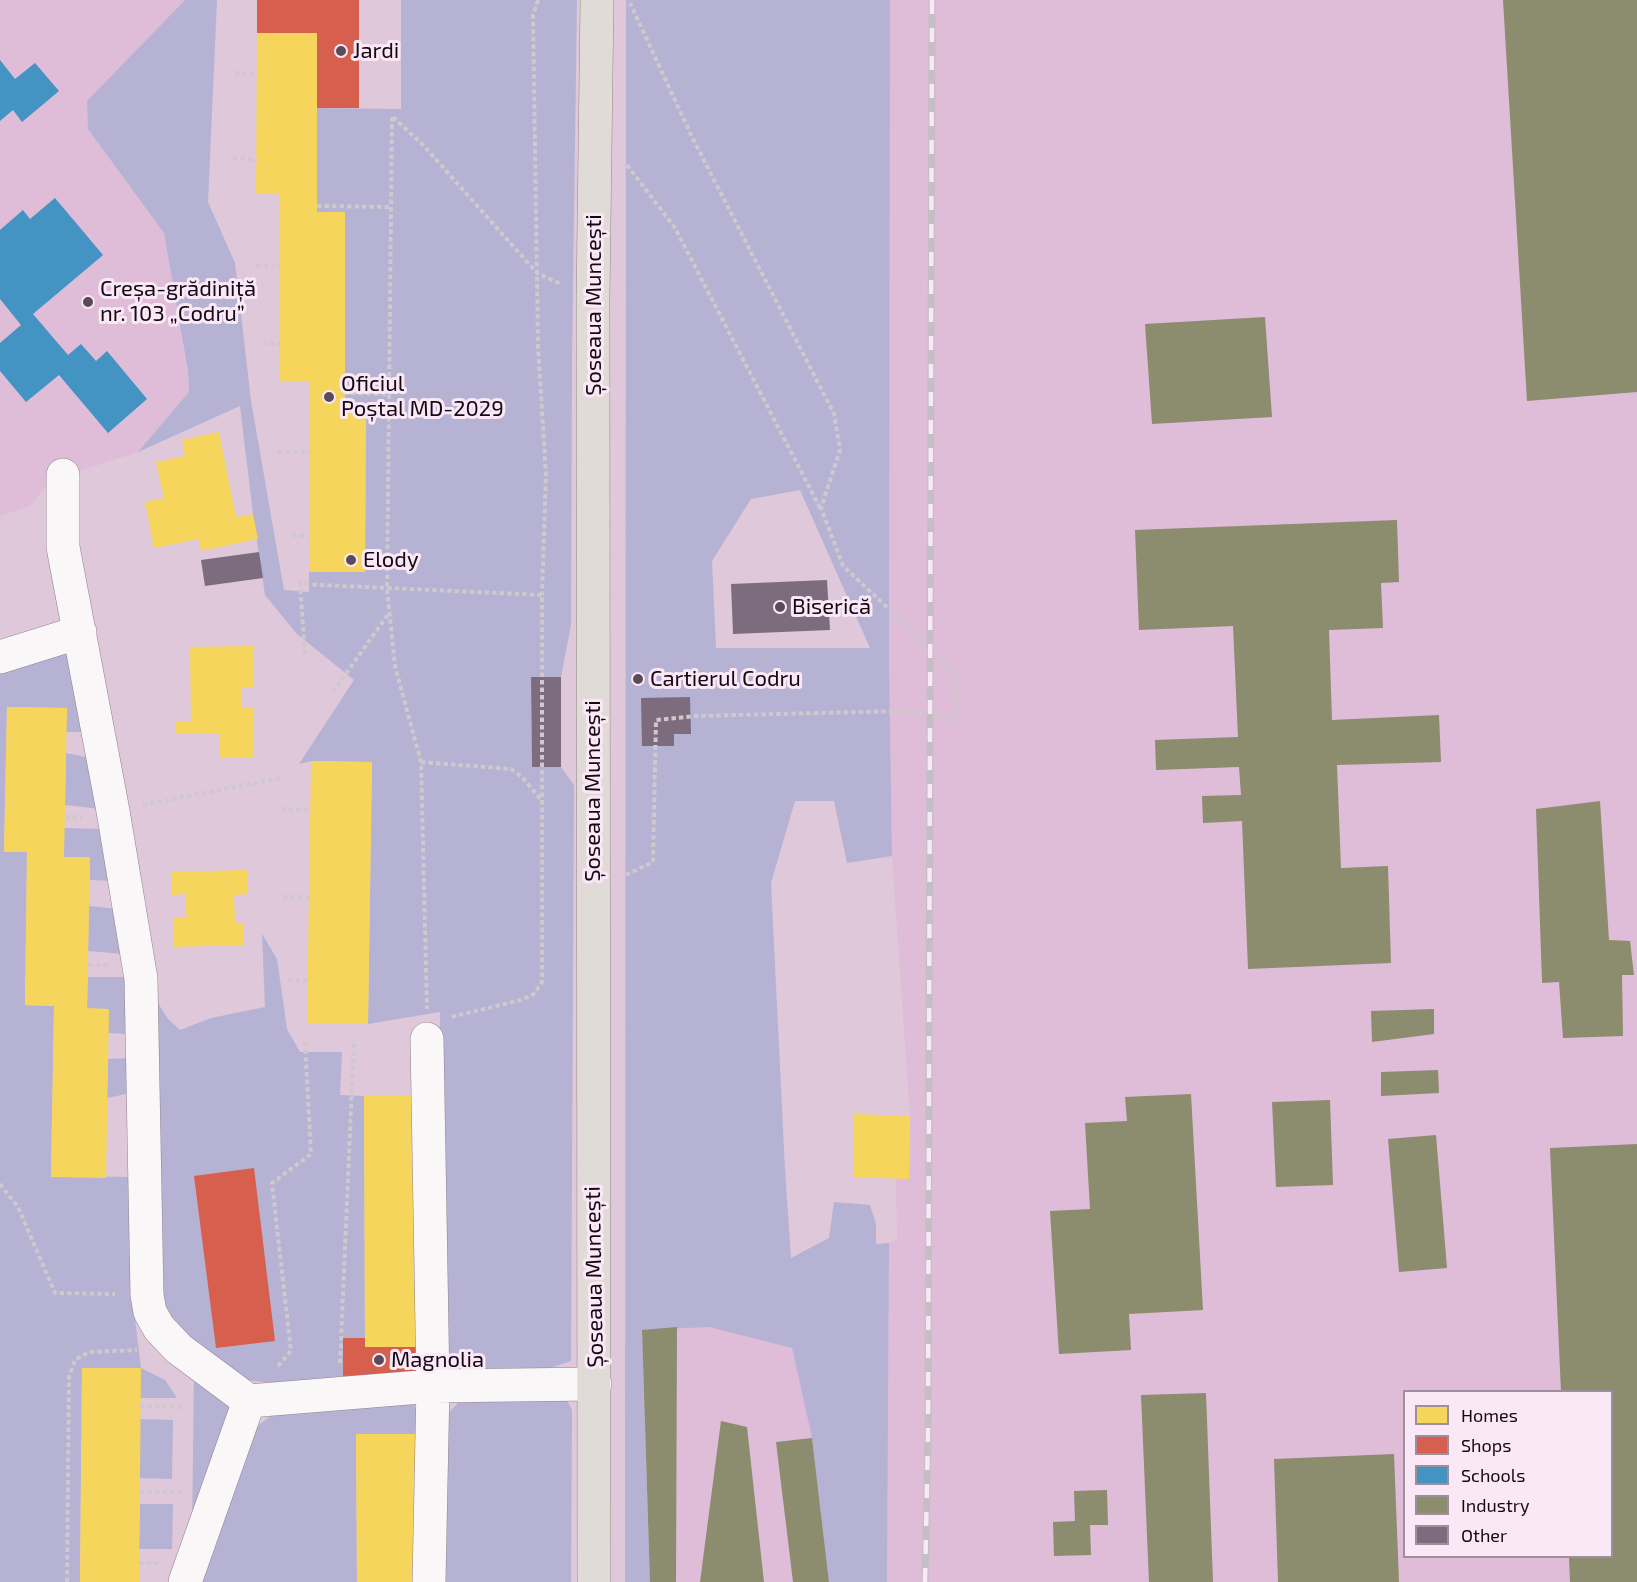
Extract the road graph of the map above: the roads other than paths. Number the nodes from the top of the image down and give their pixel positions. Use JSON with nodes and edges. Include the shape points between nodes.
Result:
{"nodes":[{"id":1,"x":597,"y":0,"type":"edge"},
{"id":2,"x":63,"y":475,"type":"dead end"},
{"id":3,"x":80,"y":632,"type":"junction"},
{"id":4,"x":0,"y":657,"type":"edge"},
{"id":5,"x":427,"y":1031,"type":"road end"},
{"id":6,"x":595,"y":1384,"type":"junction"},
{"id":7,"x":433,"y":1386,"type":"junction"},
{"id":8,"x":249,"y":1401,"type":"junction"},
{"id":9,"x":185,"y":1582,"type":"edge"},
{"id":10,"x":429,"y":1582,"type":"edge"},
{"id":11,"x":594,"y":1582,"type":"edge"}],
"edges":[{"from":1,"to":6,"type":"main road","name":"Șoseaua Muncești","via":[[593,299]]},
{"from":2,"to":3,"type":"lane","via":[[63,547]]},
{"from":3,"to":4,"type":"lane"},
{"from":3,"to":8,"type":"lane","via":[[141,979],[150,1312],[179,1349]]},
{"from":5,"to":7,"type":"lane"},
{"from":6,"to":7,"type":"lane"},
{"from":6,"to":11,"type":"main road","name":"Șoseaua Muncești"},
{"from":7,"to":8,"type":"lane"},
{"from":7,"to":10,"type":"lane"},
{"from":8,"to":9,"type":"lane"}]}
